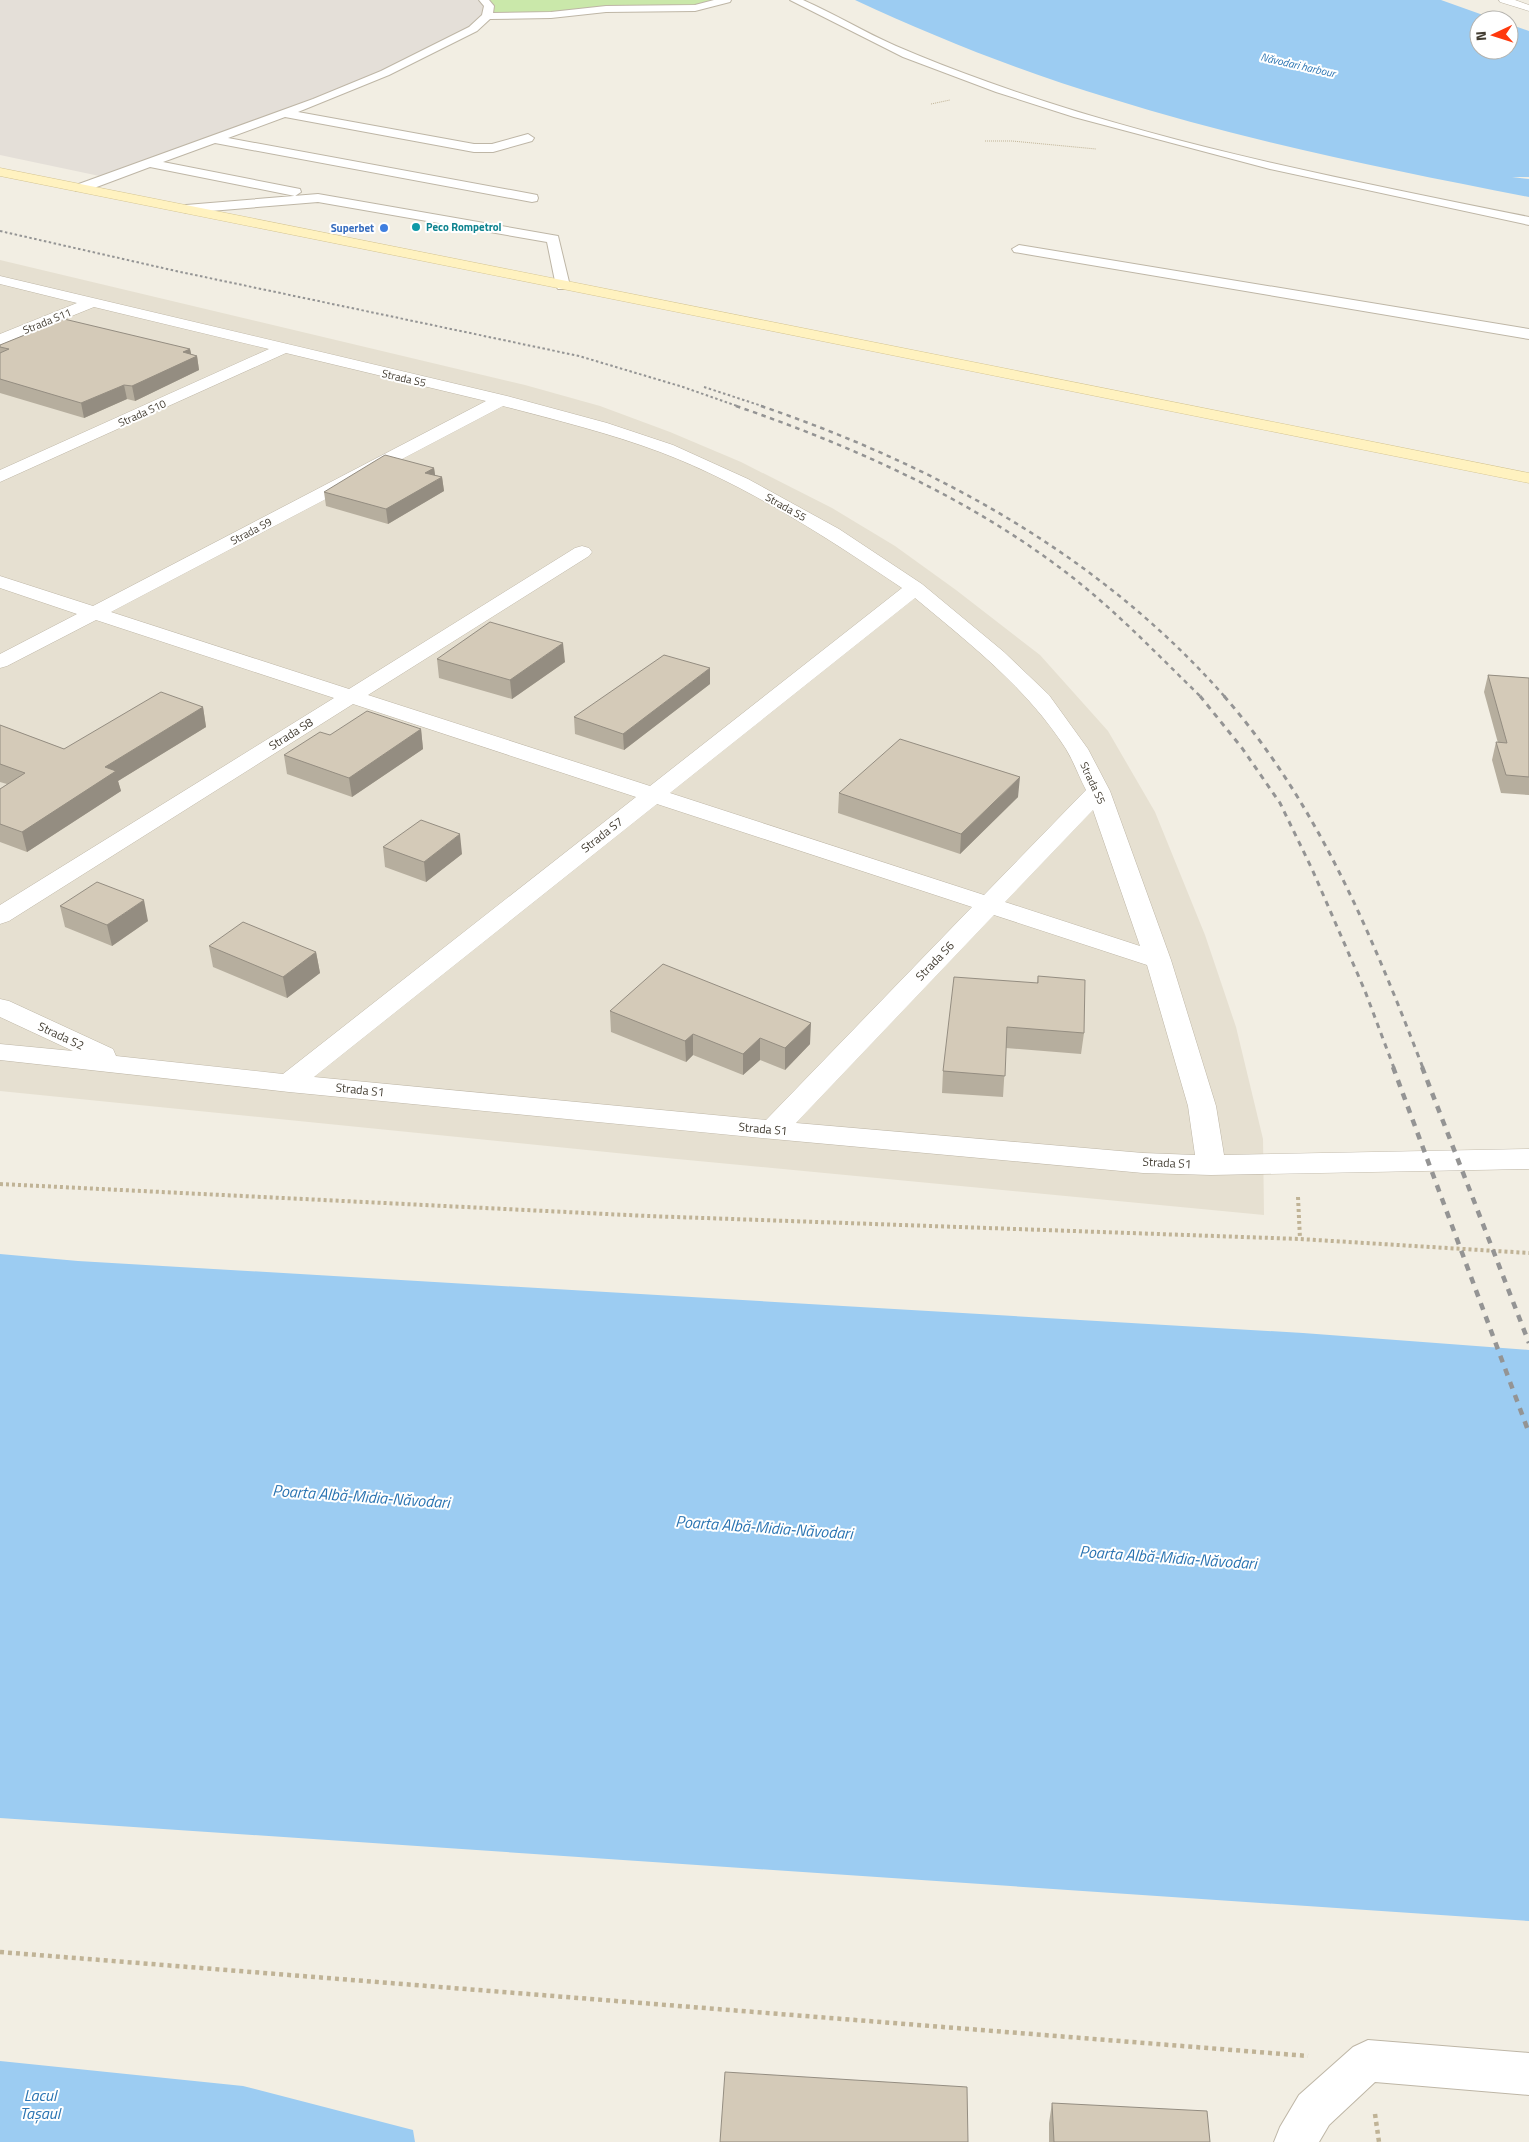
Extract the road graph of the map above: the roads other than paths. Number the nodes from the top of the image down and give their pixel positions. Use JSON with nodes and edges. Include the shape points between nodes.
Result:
{"nodes":[{"id":1,"x":484,"y":0,"type":"edge"},
{"id":2,"x":618,"y":0,"type":"edge"},
{"id":3,"x":726,"y":0,"type":"edge"},
{"id":4,"x":795,"y":0,"type":"edge"},
{"id":5,"x":1504,"y":0,"type":"edge"},
{"id":6,"x":1529,"y":8,"type":"edge"},
{"id":7,"x":606,"y":9,"type":"junction"},
{"id":8,"x":487,"y":16,"type":"junction"},
{"id":9,"x":283,"y":113,"type":"junction"},
{"id":10,"x":528,"y":138,"type":"dead end"},
{"id":11,"x":215,"y":139,"type":"junction"},
{"id":12,"x":150,"y":163,"type":"junction"},
{"id":13,"x":0,"y":172,"type":"edge"},
{"id":14,"x":81,"y":188,"type":"junction"},
{"id":15,"x":318,"y":198,"type":"junction"},
{"id":16,"x":532,"y":198,"type":"dead end"},
{"id":17,"x":186,"y":209,"type":"junction"},
{"id":18,"x":1529,"y":221,"type":"edge"},
{"id":19,"x":1019,"y":249,"type":"dead end"},
{"id":20,"x":0,"y":280,"type":"edge"},
{"id":21,"x":563,"y":286,"type":"junction"},
{"id":22,"x":93,"y":302,"type":"junction"},
{"id":23,"x":1529,"y":334,"type":"edge"},
{"id":24,"x":0,"y":340,"type":"edge"},
{"id":25,"x":283,"y":349,"type":"junction"},
{"id":26,"x":501,"y":400,"type":"junction"},
{"id":27,"x":0,"y":477,"type":"edge"},
{"id":28,"x":1529,"y":478,"type":"edge"},
{"id":29,"x":582,"y":552,"type":"dead end"},
{"id":30,"x":0,"y":582,"type":"edge"},
{"id":31,"x":915,"y":588,"type":"junction"},
{"id":32,"x":94,"y":613,"type":"junction"},
{"id":33,"x":0,"y":662,"type":"edge"},
{"id":34,"x":351,"y":696,"type":"junction"},
{"id":35,"x":1098,"y":791,"type":"junction"},
{"id":36,"x":653,"y":795,"type":"junction"},
{"id":37,"x":989,"y":904,"type":"junction"},
{"id":38,"x":0,"y":916,"type":"edge"},
{"id":39,"x":1158,"y":960,"type":"junction"},
{"id":40,"x":0,"y":1007,"type":"edge"},
{"id":41,"x":0,"y":1052,"type":"edge"},
{"id":42,"x":123,"y":1064,"type":"junction"},
{"id":43,"x":289,"y":1083,"type":"junction"},
{"id":44,"x":773,"y":1130,"type":"junction"},
{"id":45,"x":1529,"y":1159,"type":"edge"},
{"id":46,"x":1210,"y":1165,"type":"junction"},
{"id":47,"x":1368,"y":2061,"type":"joint"},
{"id":48,"x":1529,"y":2074,"type":"edge"},
{"id":49,"x":1295,"y":2142,"type":"edge"}],
"edges":[{"from":1,"to":8,"type":"lane","via":[[489,6]]},
{"from":2,"to":7,"type":"lane"},
{"from":3,"to":7,"type":"lane","via":[[695,8]]},
{"from":4,"to":18,"type":"lane","via":[[894,48],[946,69],[1014,95],[1150,136],[1263,165]]},
{"from":5,"to":6,"type":"street"},
{"from":7,"to":8,"type":"lane","via":[[551,15]]},
{"from":8,"to":9,"type":"lane","via":[[473,29],[385,73]]},
{"from":9,"to":10,"type":"lane","via":[[474,148],[493,148]]},
{"from":9,"to":11,"type":"lane"},
{"from":11,"to":12,"type":"lane"},
{"from":11,"to":16,"type":"lane"},
{"from":12,"to":14,"type":"lane"},
{"from":12,"to":15,"type":"lane"},
{"from":13,"to":14,"type":"main road"},
{"from":14,"to":17,"type":"main road"},
{"from":15,"to":17,"type":"lane"},
{"from":15,"to":21,"type":"lane","via":[[552,239]]},
{"from":17,"to":21,"type":"main road"},
{"from":19,"to":23,"type":"lane"},
{"from":20,"to":22,"type":"street","name":"Strada S5"},
{"from":21,"to":28,"type":"main road"},
{"from":22,"to":24,"type":"street","name":"Strada S11"},
{"from":22,"to":25,"type":"street","name":"Strada S5"},
{"from":25,"to":26,"type":"street","name":"Strada S5"},
{"from":25,"to":27,"type":"street","name":"Strada S10"},
{"from":26,"to":31,"type":"street","name":"Strada S5","via":[[626,435],[742,483],[832,533]]},
{"from":26,"to":32,"type":"street","name":"Strada S9"},
{"from":29,"to":34,"type":"street","name":"Strada S8"},
{"from":30,"to":32,"type":"street"},
{"from":31,"to":35,"type":"street","name":"Strada S5","via":[[997,656],[1041,700],[1077,749]]},
{"from":31,"to":36,"type":"street","name":"Strada S7"},
{"from":32,"to":33,"type":"street","name":"Strada S9"},
{"from":32,"to":34,"type":"street"},
{"from":34,"to":36,"type":"street"},
{"from":34,"to":38,"type":"street","name":"Strada S8"},
{"from":35,"to":37,"type":"street","name":"Strada S6"},
{"from":35,"to":39,"type":"street","name":"Strada S5"},
{"from":36,"to":37,"type":"street"},
{"from":36,"to":43,"type":"street","name":"Strada S7"},
{"from":37,"to":39,"type":"street"},
{"from":37,"to":44,"type":"street","name":"Strada S6"},
{"from":39,"to":46,"type":"street","name":"Strada S5","via":[[1202,1106]]},
{"from":40,"to":42,"type":"street","name":"Strada S2"},
{"from":41,"to":42,"type":"street","name":"Strada S1"},
{"from":42,"to":43,"type":"street","name":"Strada S1"},
{"from":43,"to":44,"type":"street","name":"Strada S1"},
{"from":44,"to":46,"type":"street","name":"Strada S1","via":[[1133,1162]]},
{"from":45,"to":46,"type":"street","name":"Strada S1"},
{"from":47,"to":48,"type":"lane"},
{"from":47,"to":49,"type":"lane","via":[[1314,2110]]}]}
